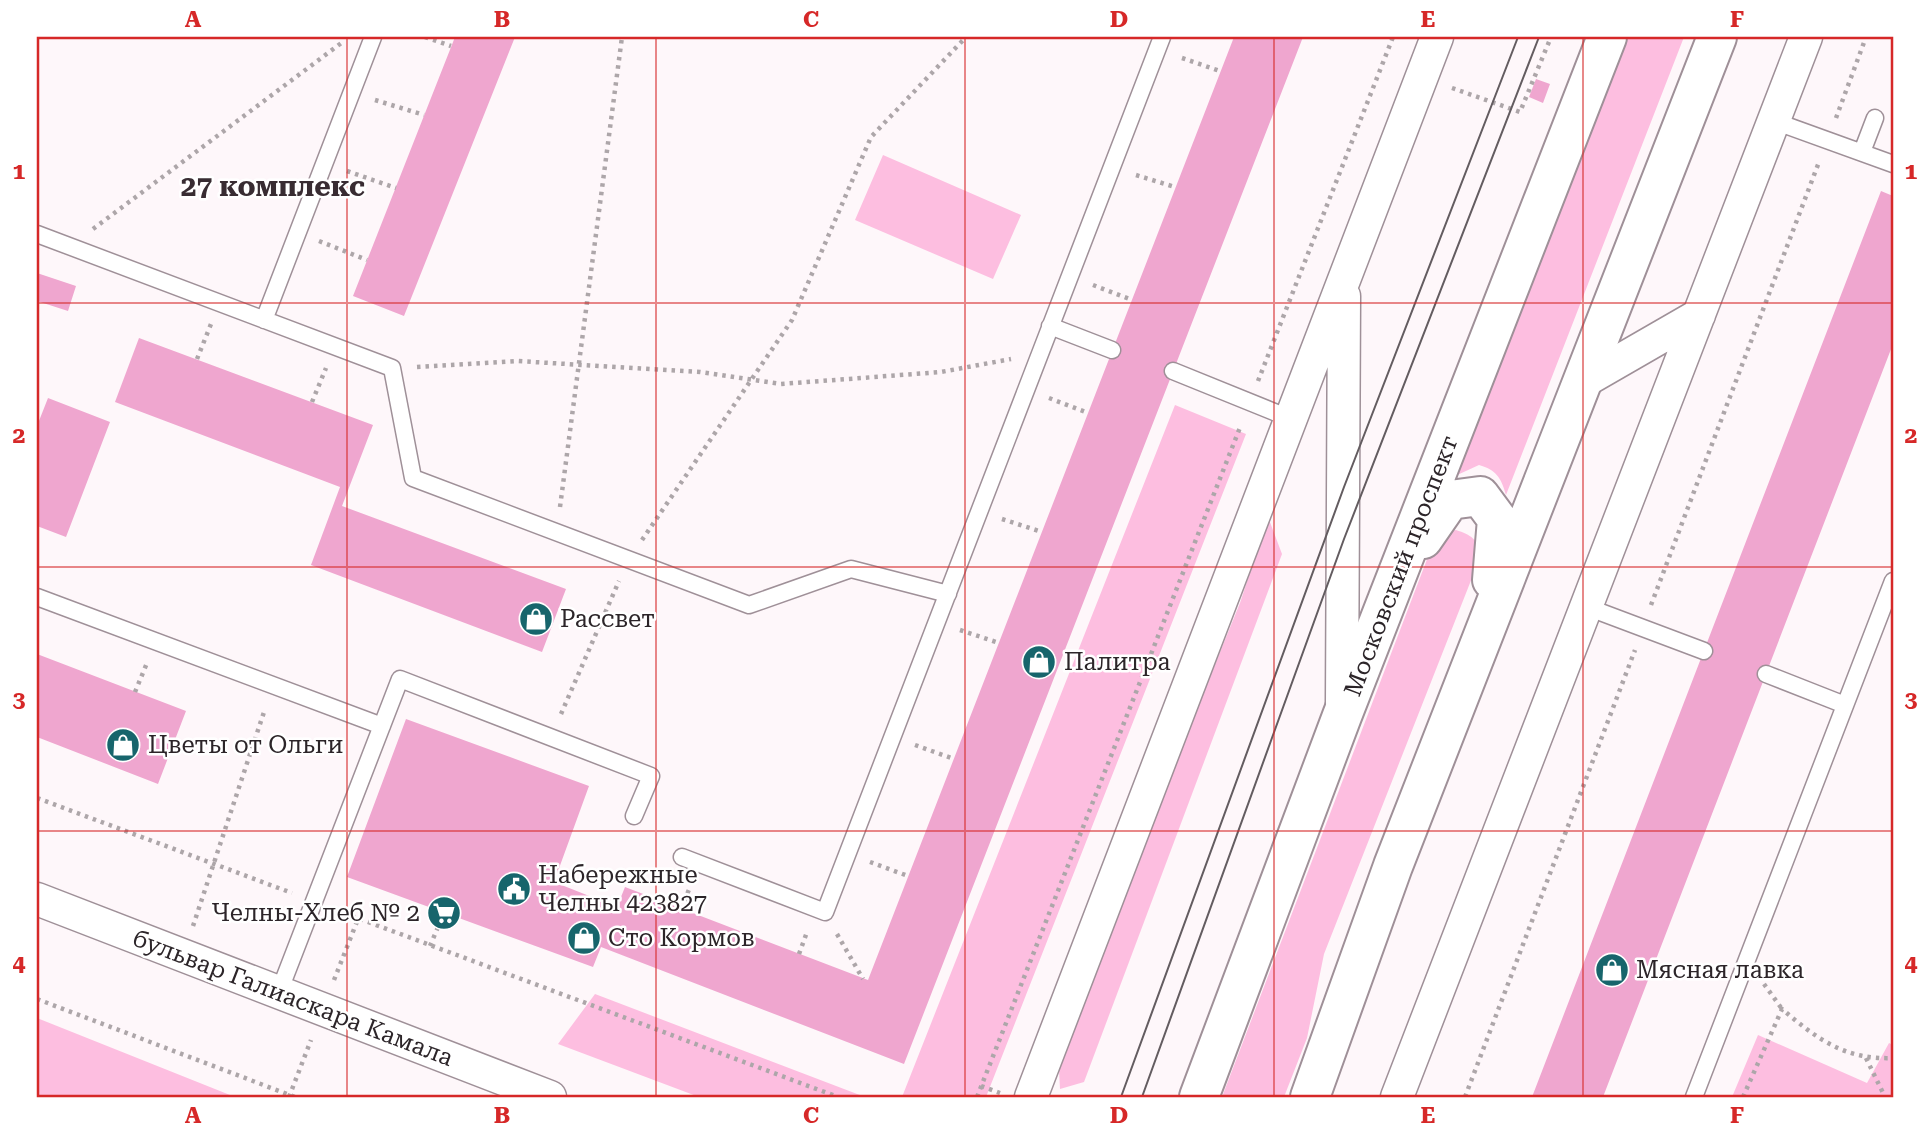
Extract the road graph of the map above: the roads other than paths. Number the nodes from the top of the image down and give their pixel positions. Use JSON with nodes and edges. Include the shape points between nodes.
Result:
{"nodes":[{"id":1,"x":373,"y":37,"type":"edge"},
{"id":2,"x":1437,"y":37,"type":"edge"},
{"id":3,"x":1607,"y":37,"type":"edge"},
{"id":4,"x":1717,"y":37,"type":"edge"},
{"id":5,"x":1806,"y":37,"type":"edge"},
{"id":6,"x":1160,"y":43,"type":"edge"},
{"id":7,"x":1875,"y":118,"type":"dead end"},
{"id":8,"x":1774,"y":121,"type":"junction"},
{"id":9,"x":1862,"y":152,"type":"junction"},
{"id":10,"x":1893,"y":164,"type":"edge"},
{"id":11,"x":37,"y":234,"type":"edge"},
{"id":12,"x":1344,"y":277,"type":"junction"},
{"id":13,"x":1699,"y":315,"type":"junction"},
{"id":14,"x":264,"y":320,"type":"junction"},
{"id":15,"x":1050,"y":326,"type":"junction"},
{"id":16,"x":1112,"y":350,"type":"dead end"},
{"id":17,"x":1173,"y":372,"type":"dead end"},
{"id":18,"x":1581,"y":383,"type":"junction"},
{"id":19,"x":1289,"y":418,"type":"junction"},
{"id":20,"x":1395,"y":580,"type":"junction"},
{"id":21,"x":1893,"y":581,"type":"edge"},
{"id":22,"x":948,"y":594,"type":"junction"},
{"id":23,"x":37,"y":597,"type":"edge"},
{"id":24,"x":1587,"y":607,"type":"junction"},
{"id":25,"x":1489,"y":620,"type":"junction"},
{"id":26,"x":1704,"y":651,"type":"dead end"},
{"id":27,"x":1766,"y":674,"type":"dead end"},
{"id":28,"x":1845,"y":705,"type":"junction"},
{"id":29,"x":1342,"y":716,"type":"junction"},
{"id":30,"x":382,"y":726,"type":"junction"},
{"id":31,"x":634,"y":816,"type":"dead end"},
{"id":32,"x":682,"y":857,"type":"dead end"},
{"id":33,"x":37,"y":899,"type":"edge"},
{"id":34,"x":279,"y":992,"type":"junction"},
{"id":35,"x":550,"y":1097,"type":"edge"},
{"id":36,"x":1031,"y":1097,"type":"edge"},
{"id":37,"x":1199,"y":1097,"type":"edge"},
{"id":38,"x":1310,"y":1097,"type":"edge"},
{"id":39,"x":1397,"y":1097,"type":"edge"},
{"id":40,"x":1694,"y":1097,"type":"edge"}],
"edges":[{"from":1,"to":14,"type":"lane"},
{"from":2,"to":12,"type":"street"},
{"from":3,"to":20,"type":"main road","name":"Московский проспект"},
{"from":4,"to":18,"type":"main road"},
{"from":5,"to":8,"type":"street"},
{"from":6,"to":15,"type":"lane"},
{"from":7,"to":9,"type":"lane"},
{"from":8,"to":9,"type":"lane"},
{"from":8,"to":13,"type":"street"},
{"from":9,"to":10,"type":"lane"},
{"from":11,"to":14,"type":"lane"},
{"from":12,"to":19,"type":"street"},
{"from":12,"to":29,"type":"street"},
{"from":13,"to":18,"type":"street"},
{"from":13,"to":24,"type":"street"},
{"from":14,"to":22,"type":"lane","via":[[392,368],[413,478],[748,605],[851,569]]},
{"from":15,"to":16,"type":"lane"},
{"from":15,"to":22,"type":"lane"},
{"from":17,"to":19,"type":"lane"},
{"from":18,"to":25,"type":"main road"},
{"from":19,"to":36,"type":"street"},
{"from":20,"to":25,"type":"main road","via":[[1450,500],[1480,496],[1497,519]]},
{"from":20,"to":29,"type":"main road","name":"Московский проспект"},
{"from":21,"to":28,"type":"lane"},
{"from":22,"to":32,"type":"lane","via":[[825,912]]},
{"from":23,"to":30,"type":"lane"},
{"from":24,"to":26,"type":"lane"},
{"from":24,"to":39,"type":"street"},
{"from":25,"to":38,"type":"main road"},
{"from":27,"to":28,"type":"lane"},
{"from":28,"to":40,"type":"lane"},
{"from":29,"to":37,"type":"main road","name":"Московский проспект"},
{"from":30,"to":31,"type":"lane","via":[[400,679],[651,776]]},
{"from":30,"to":34,"type":"lane"},
{"from":33,"to":34,"type":"street","name":"бульвар Галиаскара Камала"},
{"from":34,"to":35,"type":"street","name":"бульвар Галиаскара Камала"}]}
